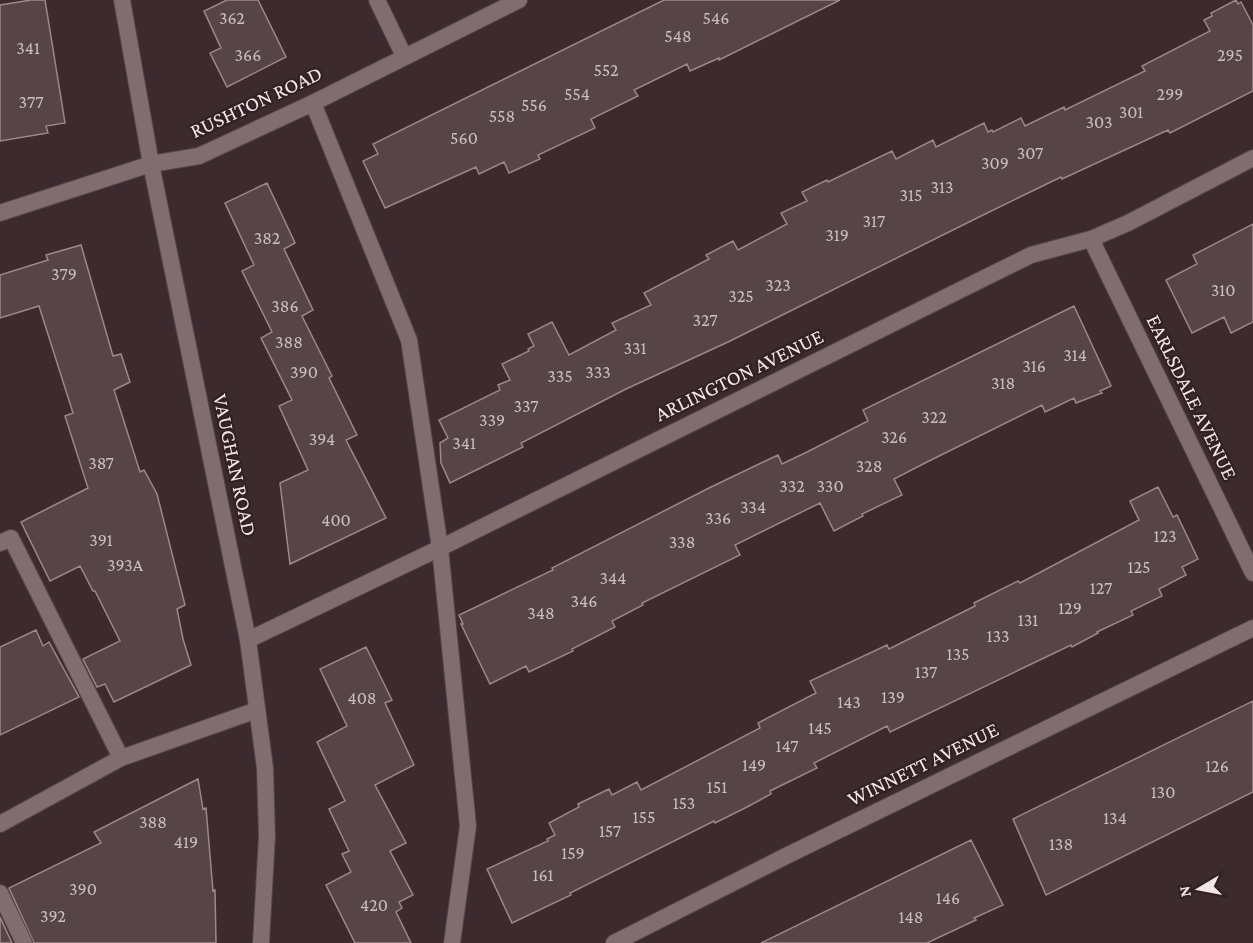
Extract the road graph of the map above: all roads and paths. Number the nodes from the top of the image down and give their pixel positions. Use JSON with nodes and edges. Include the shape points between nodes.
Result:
{"nodes":[{"id":1,"x":123,"y":0,"type":"edge"},
{"id":2,"x":377,"y":0,"type":"edge"},
{"id":3,"x":519,"y":0,"type":"edge"},
{"id":4,"x":404,"y":56,"type":"junction"},
{"id":5,"x":312,"y":102,"type":"junction"},
{"id":6,"x":1253,"y":158,"type":"edge"},
{"id":7,"x":151,"y":164,"type":"junction"},
{"id":8,"x":0,"y":213,"type":"edge"},
{"id":9,"x":1091,"y":239,"type":"junction"},
{"id":10,"x":0,"y":543,"type":"edge"},
{"id":11,"x":440,"y":548,"type":"junction"},
{"id":12,"x":1253,"y":573,"type":"edge"},
{"id":13,"x":1253,"y":628,"type":"edge"},
{"id":14,"x":248,"y":640,"type":"junction"},
{"id":15,"x":257,"y":710,"type":"junction"},
{"id":16,"x":121,"y":758,"type":"junction"},
{"id":17,"x":0,"y":824,"type":"edge"},
{"id":18,"x":0,"y":892,"type":"edge"},
{"id":19,"x":24,"y":943,"type":"edge"},
{"id":20,"x":261,"y":943,"type":"edge"},
{"id":21,"x":452,"y":943,"type":"edge"},
{"id":22,"x":614,"y":943,"type":"edge"}],
"edges":[{"from":1,"to":7,"type":"street","name":"VAUGHAN ROAD"},
{"from":2,"to":4,"type":"street"},
{"from":3,"to":4,"type":"street","name":"RUSHTON ROAD"},
{"from":4,"to":5,"type":"street","name":"RUSHTON ROAD"},
{"from":5,"to":7,"type":"street","name":"RUSHTON ROAD","via":[[199,156]]},
{"from":5,"to":11,"type":"street","via":[[409,340]]},
{"from":6,"to":9,"type":"street","name":"ARLINGTON AVENUE"},
{"from":7,"to":8,"type":"street","name":"RUSHTON ROAD"},
{"from":7,"to":14,"type":"street","name":"VAUGHAN ROAD"},
{"from":9,"to":11,"type":"street","name":"ARLINGTON AVENUE","via":[[1031,255]]},
{"from":9,"to":12,"type":"street","name":"EARLSDALE AVENUE"},
{"from":10,"to":16,"type":"street","via":[[10,538]]},
{"from":11,"to":14,"type":"street","name":"ARLINGTON AVENUE"},
{"from":11,"to":21,"type":"street","via":[[468,826]]},
{"from":13,"to":22,"type":"street","name":"WINNETT AVENUE"},
{"from":14,"to":15,"type":"street","name":"VAUGHAN ROAD"},
{"from":15,"to":16,"type":"street"},
{"from":15,"to":20,"type":"street","name":"VAUGHAN ROAD","via":[[265,768],[267,836]]},
{"from":16,"to":17,"type":"street"},
{"from":18,"to":19,"type":"street"}]}
